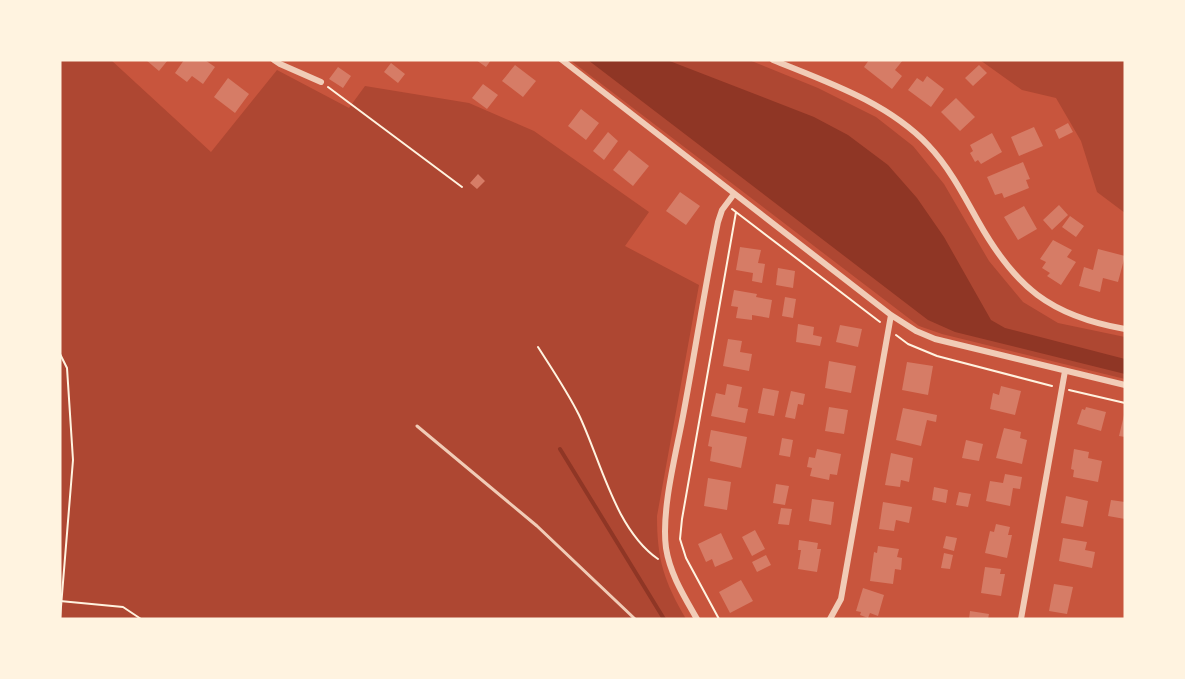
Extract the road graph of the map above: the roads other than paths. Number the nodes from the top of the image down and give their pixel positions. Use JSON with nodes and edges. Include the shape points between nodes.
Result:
{"nodes":[{"id":1,"x":274,"y":60,"type":"edge"},
{"id":2,"x":562,"y":60,"type":"edge"},
{"id":3,"x":774,"y":60,"type":"edge"},
{"id":4,"x":321,"y":81,"type":"road end"},
{"id":5,"x":734,"y":194,"type":"junction"},
{"id":6,"x":891,"y":315,"type":"junction"},
{"id":7,"x":1125,"y":329,"type":"edge"},
{"id":8,"x":1065,"y":371,"type":"junction"},
{"id":9,"x":1125,"y":385,"type":"edge"},
{"id":10,"x":417,"y":426,"type":"dead end"},
{"id":11,"x":635,"y":619,"type":"edge"},
{"id":12,"x":697,"y":619,"type":"edge"},
{"id":13,"x":830,"y":619,"type":"edge"},
{"id":14,"x":1022,"y":619,"type":"edge"}],
"edges":[{"from":1,"to":4,"type":"street"},
{"from":2,"to":5,"type":"street"},
{"from":3,"to":7,"type":"street","via":[[863,99],[909,127],[946,167],[993,246],[1023,283],[1064,312]]},
{"from":5,"to":6,"type":"street"},
{"from":5,"to":12,"type":"street","via":[[722,210],[716,233],[666,520],[671,567]]},
{"from":6,"to":8,"type":"street","via":[[935,339]]},
{"from":6,"to":13,"type":"street","via":[[841,598]]},
{"from":8,"to":9,"type":"street"},
{"from":8,"to":14,"type":"street"},
{"from":10,"to":11,"type":"lane","via":[[537,526]]}]}
